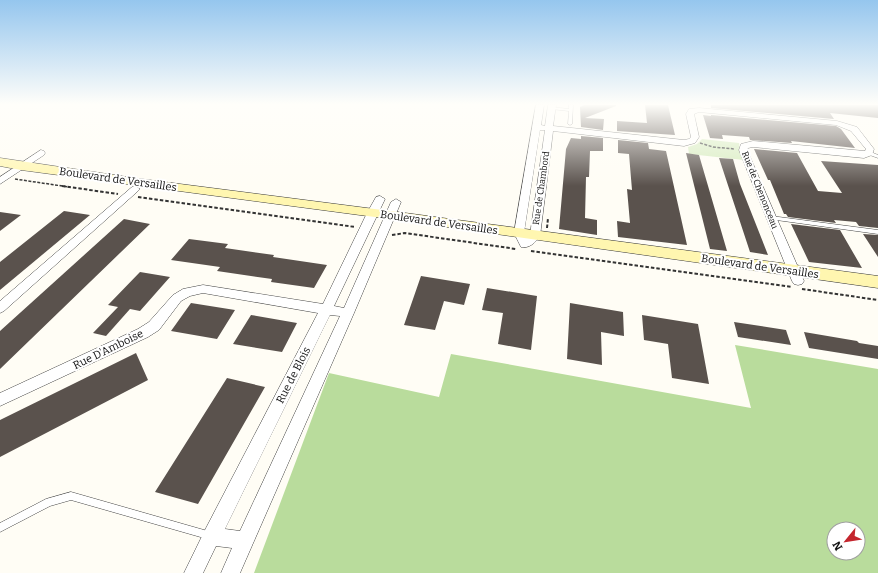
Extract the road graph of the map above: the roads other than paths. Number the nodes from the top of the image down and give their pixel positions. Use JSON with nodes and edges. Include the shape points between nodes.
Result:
{"nodes":[{"id":1,"x":536,"y":132,"type":"edge"},
{"id":2,"x":548,"y":132,"type":"edge"},
{"id":3,"x":575,"y":132,"type":"edge"},
{"id":4,"x":694,"y":132,"type":"edge"},
{"id":5,"x":857,"y":132,"type":"edge"},
{"id":6,"x":29,"y":152,"type":"dead end"},
{"id":7,"x":42,"y":153,"type":"dead end"},
{"id":8,"x":869,"y":153,"type":"junction"},
{"id":9,"x":878,"y":157,"type":"edge"},
{"id":10,"x":7,"y":171,"type":"edge"},
{"id":11,"x":133,"y":194,"type":"junction"},
{"id":12,"x":380,"y":199,"type":"dead end"},
{"id":13,"x":396,"y":202,"type":"dead end"},
{"id":14,"x":771,"y":218,"type":"junction"},
{"id":15,"x":364,"y":221,"type":"junction"},
{"id":16,"x":391,"y":224,"type":"junction"},
{"id":17,"x":878,"y":232,"type":"edge"},
{"id":18,"x":525,"y":243,"type":"junction"},
{"id":19,"x":794,"y":280,"type":"junction"},
{"id":20,"x":878,"y":282,"type":"edge"},
{"id":21,"x":878,"y":292,"type":"edge"},
{"id":22,"x":0,"y":308,"type":"edge"},
{"id":23,"x":326,"y":310,"type":"junction"},
{"id":24,"x":348,"y":313,"type":"junction"},
{"id":25,"x":0,"y":400,"type":"edge"},
{"id":26,"x":0,"y":528,"type":"edge"},
{"id":27,"x":211,"y":536,"type":"junction"},
{"id":28,"x":243,"y":541,"type":"junction"},
{"id":29,"x":193,"y":573,"type":"edge"},
{"id":30,"x":230,"y":573,"type":"edge"}],
"edges":[{"from":1,"to":18,"type":"street","name":"Rue de Chambord"},
{"from":2,"to":18,"type":"street","name":"Rue de Chambord"},
{"from":3,"to":4,"type":"street","via":[[684,143],[692,141],[695,137]]},
{"from":5,"to":8,"type":"street","via":[[870,149]]},
{"from":6,"to":10,"type":"street"},
{"from":7,"to":10,"type":"street"},
{"from":8,"to":9,"type":"lane"},
{"from":8,"to":14,"type":"street","name":"Rue de Chenonceau","via":[[864,155],[753,144],[744,146],[742,150]]},
{"from":10,"to":11,"type":"street","name":"Boulevard de Versailles"},
{"from":10,"to":15,"type":"street","name":"Boulevard de Versailles"},
{"from":11,"to":15,"type":"street","name":"Boulevard de Versailles"},
{"from":11,"to":22,"type":"street"},
{"from":12,"to":15,"type":"street","name":"Rue de Blois"},
{"from":13,"to":16,"type":"street","name":"Rue de Blois"},
{"from":14,"to":17,"type":"lane"},
{"from":14,"to":19,"type":"street","name":"Rue de Chenonceau"},
{"from":15,"to":16,"type":"street","name":"Boulevard de Versailles"},
{"from":15,"to":23,"type":"street","name":"Rue de Blois"},
{"from":16,"to":18,"type":"street","name":"Boulevard de Versailles"},
{"from":16,"to":24,"type":"street","name":"Rue de Blois"},
{"from":18,"to":19,"type":"street","name":"Boulevard de Versailles"},
{"from":19,"to":20,"type":"street","name":"Boulevard de Versailles"},
{"from":19,"to":21,"type":"street","name":"Boulevard de Versailles"},
{"from":23,"to":24,"type":"street","name":"Rue D'Amboise"},
{"from":23,"to":25,"type":"street","name":"Rue D'Amboise","via":[[202,289],[187,292],[177,298],[154,326],[143,333]]},
{"from":23,"to":27,"type":"street","name":"Rue de Blois"},
{"from":24,"to":28,"type":"street","name":"Rue de Blois"},
{"from":26,"to":27,"type":"lane","via":[[49,502],[71,496]]},
{"from":27,"to":28,"type":"street"},
{"from":27,"to":29,"type":"street","name":"Rue de Blois"},
{"from":28,"to":30,"type":"street","name":"Rue de Blois"}]}
